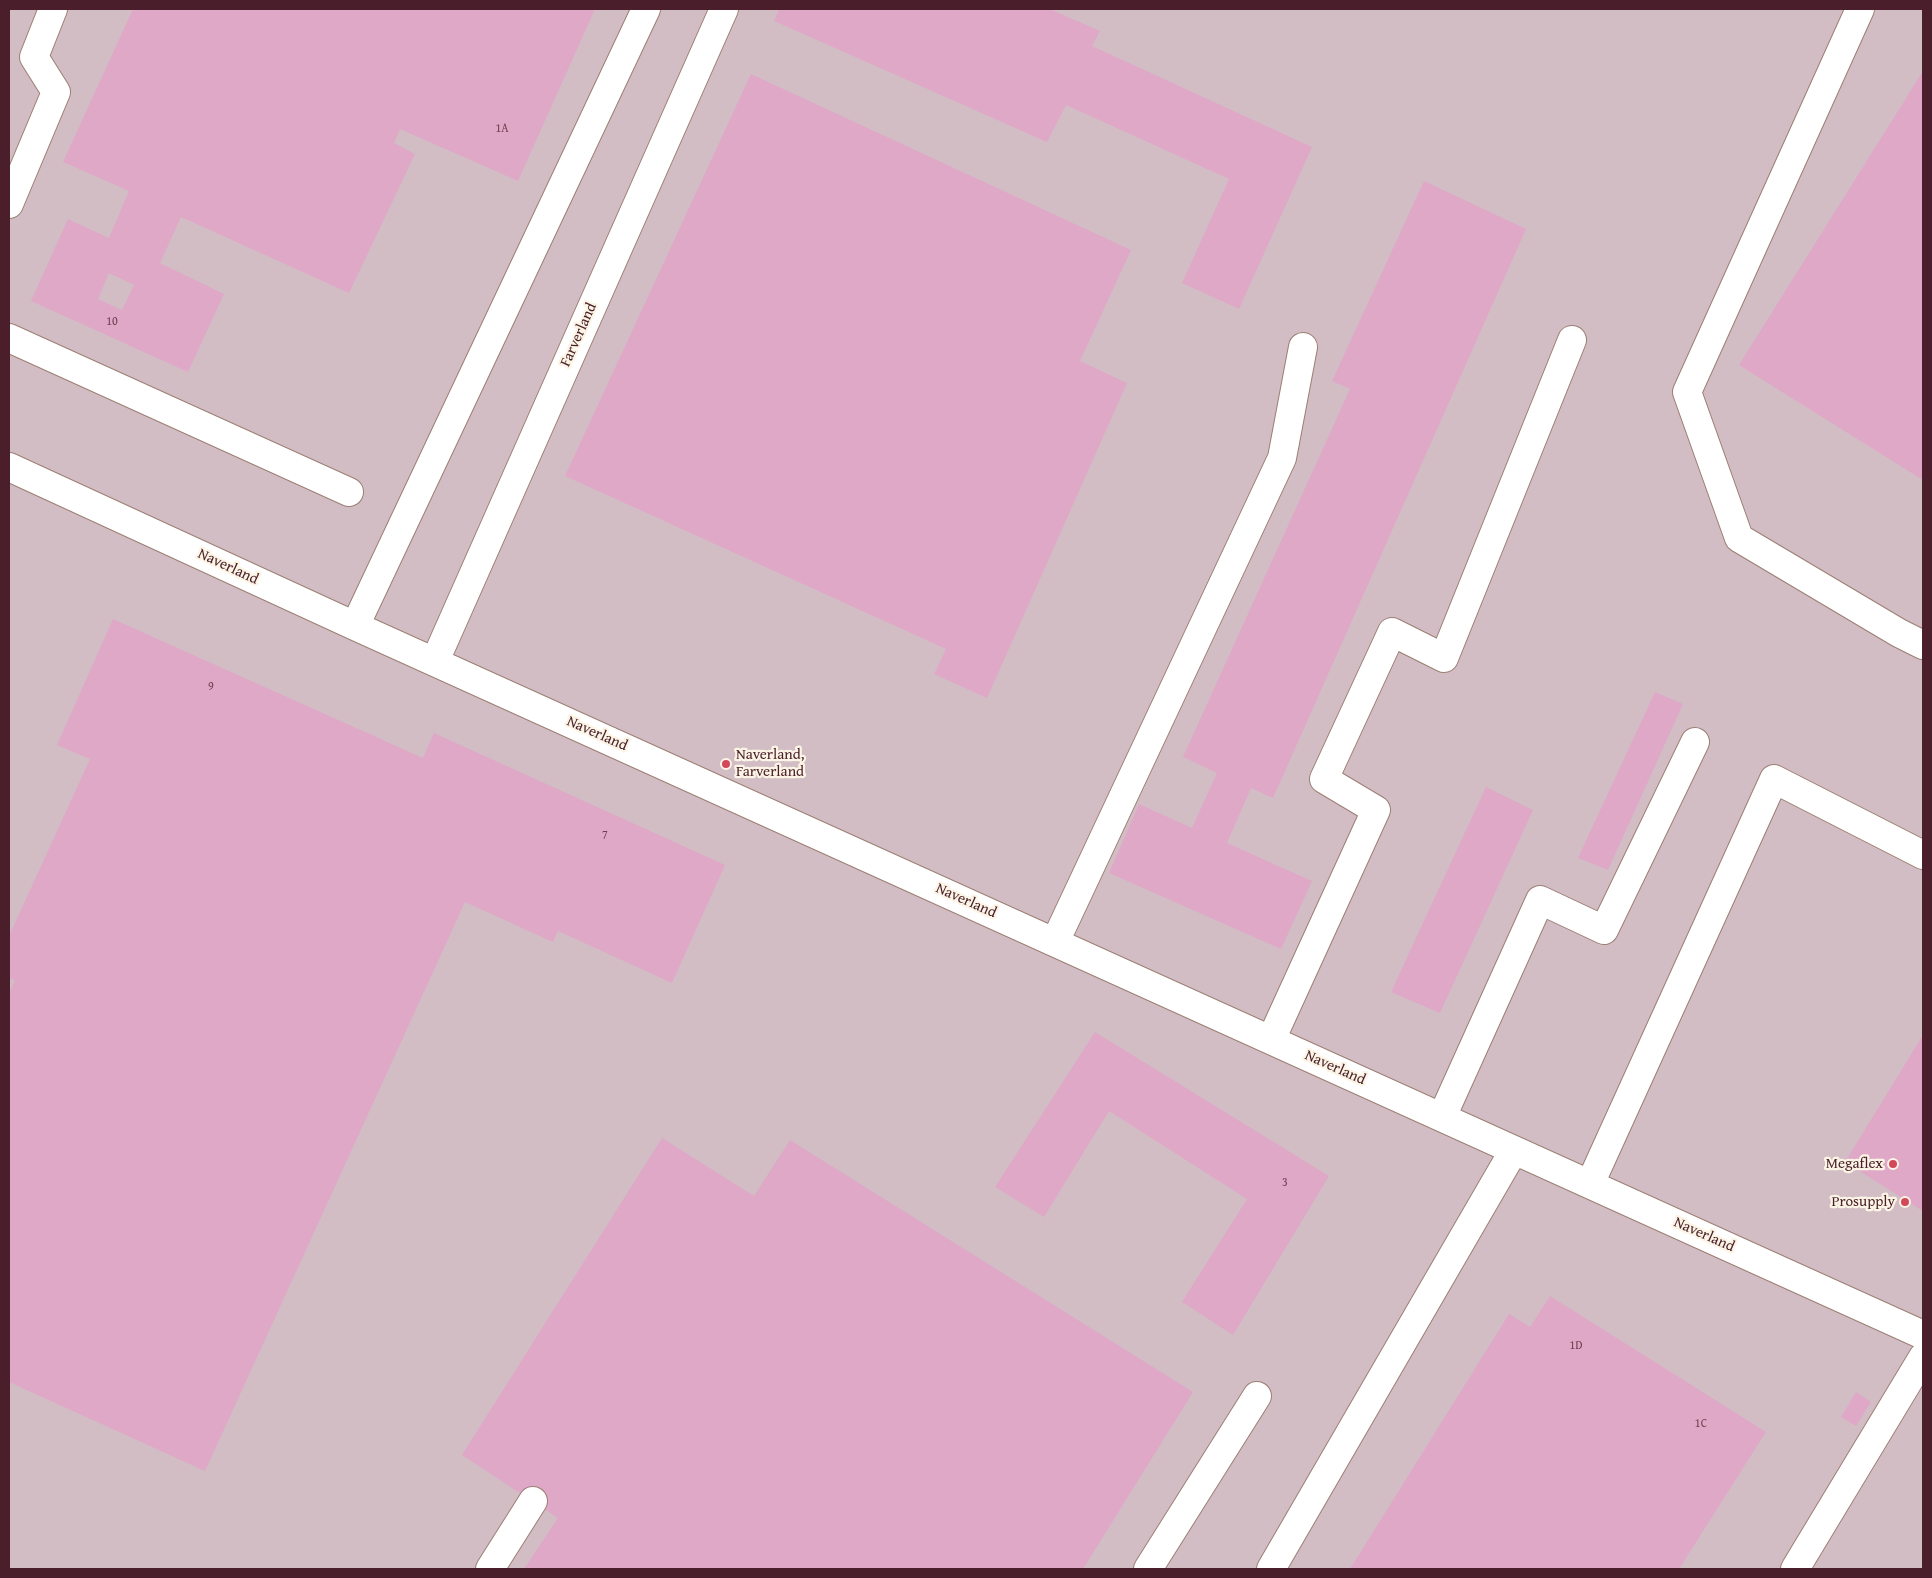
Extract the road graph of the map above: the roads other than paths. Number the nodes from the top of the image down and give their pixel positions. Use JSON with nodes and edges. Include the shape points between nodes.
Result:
{"nodes":[{"id":1,"x":53,"y":9,"type":"edge"},
{"id":2,"x":646,"y":9,"type":"edge"},
{"id":3,"x":724,"y":9,"type":"edge"},
{"id":4,"x":1860,"y":9,"type":"edge"},
{"id":5,"x":9,"y":204,"type":"edge"},
{"id":6,"x":9,"y":338,"type":"edge"},
{"id":7,"x":1572,"y":340,"type":"dead end"},
{"id":8,"x":1303,"y":347,"type":"dead end"},
{"id":9,"x":9,"y":467,"type":"edge"},
{"id":10,"x":349,"y":492,"type":"dead end"},
{"id":11,"x":355,"y":626,"type":"junction"},
{"id":12,"x":1923,"y":644,"type":"edge"},
{"id":13,"x":435,"y":661,"type":"junction"},
{"id":14,"x":1695,"y":742,"type":"dead end"},
{"id":15,"x":1923,"y":855,"type":"edge"},
{"id":16,"x":1056,"y":942,"type":"junction"},
{"id":17,"x":1271,"y":1040,"type":"junction"},
{"id":18,"x":1442,"y":1117,"type":"junction"},
{"id":19,"x":1514,"y":1150,"type":"junction"},
{"id":20,"x":1590,"y":1184,"type":"junction"},
{"id":21,"x":1923,"y":1335,"type":"edge"},
{"id":22,"x":1923,"y":1357,"type":"edge"},
{"id":23,"x":1257,"y":1396,"type":"dead end"},
{"id":24,"x":533,"y":1501,"type":"dead end"},
{"id":25,"x":490,"y":1569,"type":"edge"},
{"id":26,"x":1148,"y":1569,"type":"edge"},
{"id":27,"x":1271,"y":1569,"type":"edge"},
{"id":28,"x":1795,"y":1569,"type":"edge"}],
"edges":[{"from":1,"to":5,"type":"street","via":[[34,57],[56,92]]},
{"from":2,"to":11,"type":"street"},
{"from":3,"to":13,"type":"street","name":"Farverland"},
{"from":4,"to":12,"type":"street","via":[[1687,392],[1739,538]]},
{"from":6,"to":10,"type":"street"},
{"from":7,"to":17,"type":"street","via":[[1444,658],[1392,632],[1324,779],[1376,810]]},
{"from":8,"to":16,"type":"street","via":[[1282,458]]},
{"from":9,"to":11,"type":"street","name":"Naverland"},
{"from":11,"to":13,"type":"street","name":"Naverland"},
{"from":13,"to":16,"type":"street","name":"Naverland"},
{"from":14,"to":18,"type":"street","via":[[1604,930],[1540,900]]},
{"from":15,"to":20,"type":"street","via":[[1774,779]]},
{"from":16,"to":17,"type":"street","name":"Naverland"},
{"from":17,"to":18,"type":"street","name":"Naverland"},
{"from":18,"to":19,"type":"street","name":"Naverland"},
{"from":19,"to":20,"type":"street","name":"Naverland"},
{"from":19,"to":27,"type":"street"},
{"from":20,"to":21,"type":"street","name":"Naverland"},
{"from":22,"to":28,"type":"street"},
{"from":23,"to":26,"type":"street"},
{"from":24,"to":25,"type":"street"}]}
